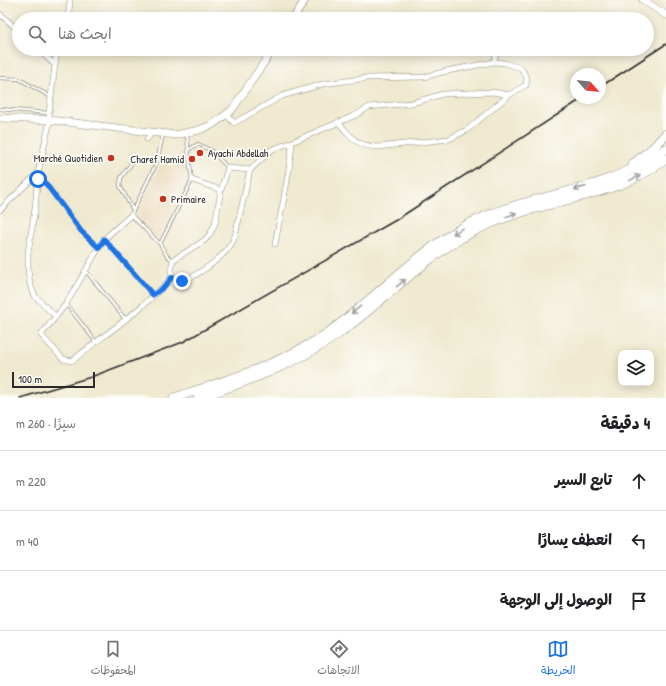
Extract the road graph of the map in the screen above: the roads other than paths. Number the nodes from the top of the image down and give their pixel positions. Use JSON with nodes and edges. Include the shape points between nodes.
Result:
{"nodes":[{"id":1,"x":70,"y":0,"type":"edge"},
{"id":2,"x":305,"y":0,"type":"edge"},
{"id":3,"x":643,"y":0,"type":"edge"},
{"id":4,"x":68,"y":12,"type":"edge"},
{"id":5,"x":297,"y":12,"type":"edge"},
{"id":6,"x":0,"y":14,"type":"edge"},
{"id":7,"x":666,"y":15,"type":"edge"},
{"id":8,"x":12,"y":25,"type":"edge"},
{"id":9,"x":46,"y":56,"type":"edge"},
{"id":10,"x":56,"y":56,"type":"edge"},
{"id":11,"x":268,"y":56,"type":"edge"},
{"id":12,"x":495,"y":56,"type":"edge"},
{"id":13,"x":494,"y":62,"type":"junction"},
{"id":14,"x":55,"y":64,"type":"junction"},
{"id":15,"x":0,"y":78,"type":"edge"},
{"id":16,"x":509,"y":94,"type":"junction"},
{"id":17,"x":52,"y":97,"type":"junction"},
{"id":18,"x":0,"y":109,"type":"edge"},
{"id":19,"x":226,"y":114,"type":"junction"},
{"id":20,"x":50,"y":117,"type":"junction"},
{"id":21,"x":0,"y":118,"type":"edge"},
{"id":22,"x":338,"y":122,"type":"junction"},
{"id":23,"x":152,"y":132,"type":"junction"},
{"id":24,"x":187,"y":133,"type":"junction"},
{"id":25,"x":164,"y":134,"type":"junction"},
{"id":26,"x":666,"y":134,"type":"edge"},
{"id":27,"x":147,"y":139,"type":"dead end"},
{"id":28,"x":292,"y":142,"type":"junction"},
{"id":29,"x":666,"y":149,"type":"edge"},
{"id":30,"x":188,"y":150,"type":"junction"},
{"id":31,"x":135,"y":158,"type":"dead end"},
{"id":32,"x":666,"y":159,"type":"edge"},
{"id":33,"x":228,"y":168,"type":"junction"},
{"id":34,"x":250,"y":170,"type":"junction"},
{"id":35,"x":38,"y":179,"type":"junction"},
{"id":36,"x":192,"y":180,"type":"junction"},
{"id":37,"x":603,"y":182,"type":"junction"},
{"id":38,"x":221,"y":190,"type":"junction"},
{"id":39,"x":0,"y":210,"type":"edge"},
{"id":40,"x":132,"y":213,"type":"junction"},
{"id":41,"x":104,"y":239,"type":"junction"},
{"id":42,"x":160,"y":244,"type":"junction"},
{"id":43,"x":275,"y":244,"type":"dead end"},
{"id":44,"x":99,"y":248,"type":"junction"},
{"id":45,"x":173,"y":260,"type":"junction"},
{"id":46,"x":86,"y":271,"type":"junction"},
{"id":47,"x":172,"y":277,"type":"junction"},
{"id":48,"x":153,"y":295,"type":"junction"},
{"id":49,"x":66,"y":304,"type":"junction"},
{"id":50,"x":56,"y":317,"type":"junction"},
{"id":51,"x":125,"y":319,"type":"junction"},
{"id":52,"x":96,"y":342,"type":"junction"},
{"id":53,"x":174,"y":398,"type":"edge"},
{"id":54,"x":198,"y":398,"type":"edge"}],
"edges":[{"from":1,"to":4,"type":"street"},
{"from":2,"to":5,"type":"main road"},
{"from":3,"to":7,"type":"main road"},
{"from":6,"to":8,"type":"street"},
{"from":9,"to":14,"type":"street"},
{"from":10,"to":14,"type":"street"},
{"from":11,"to":19,"type":"main road","via":[[232,110]]},
{"from":12,"to":13,"type":"street"},
{"from":13,"to":16,"type":"street","via":[[505,62],[521,68],[528,78],[526,85]]},
{"from":13,"to":19,"type":"street","via":[[447,70],[424,77],[367,78],[323,84],[282,96],[234,123]]},
{"from":14,"to":17,"type":"street"},
{"from":15,"to":17,"type":"lane","via":[[19,79]]},
{"from":16,"to":22,"type":"street","via":[[443,94],[412,103],[369,107]]},
{"from":16,"to":22,"type":"street","via":[[467,130],[449,139],[368,147],[353,140]]},
{"from":17,"to":20,"type":"street"},
{"from":18,"to":20,"type":"lane"},
{"from":19,"to":24,"type":"main road","via":[[212,125]]},
{"from":20,"to":21,"type":"main road"},
{"from":20,"to":23,"type":"main road"},
{"from":20,"to":35,"type":"street"},
{"from":22,"to":28,"type":"street"},
{"from":23,"to":25,"type":"main road"},
{"from":23,"to":27,"type":"street"},
{"from":24,"to":25,"type":"main road"},
{"from":24,"to":30,"type":"lane"},
{"from":25,"to":40,"type":"lane","via":[[157,162]]},
{"from":26,"to":37,"type":"highway","via":[[637,161]]},
{"from":28,"to":34,"type":"street","via":[[270,150]]},
{"from":28,"to":43,"type":"street","via":[[291,161]]},
{"from":29,"to":37,"type":"highway","via":[[633,169]]},
{"from":30,"to":33,"type":"lane","via":[[198,144],[212,151]]},
{"from":30,"to":36,"type":"lane"},
{"from":31,"to":40,"type":"lane","via":[[121,178],[120,186]]},
{"from":54,"to":32,"type":"highway","one_way":true,"via":[[276,369],[318,347],[338,334],[428,261],[472,232],[521,212],[621,184],[647,172]]},
{"from":33,"to":34,"type":"street"},
{"from":33,"to":38,"type":"street"},
{"from":34,"to":47,"type":"street","via":[[232,244],[227,251],[189,279],[182,281]]},
{"from":35,"to":39,"type":"street"},
{"from":35,"to":44,"type":"lane","via":[[81,231]]},
{"from":35,"to":50,"type":"street","via":[[28,270],[35,296]]},
{"from":36,"to":38,"type":"street"},
{"from":36,"to":42,"type":"lane"},
{"from":37,"to":53,"type":"highway","one_way":true,"via":[[517,204],[484,217],[452,234],[423,254],[339,324],[294,353]]},
{"from":38,"to":45,"type":"street","via":[[215,224],[210,234],[205,240]]},
{"from":40,"to":41,"type":"street"},
{"from":40,"to":42,"type":"lane"},
{"from":41,"to":44,"type":"street"},
{"from":41,"to":48,"type":"lane"},
{"from":42,"to":45,"type":"lane","via":[[167,256]]},
{"from":44,"to":46,"type":"street"},
{"from":45,"to":47,"type":"street"},
{"from":46,"to":49,"type":"street"},
{"from":46,"to":51,"type":"lane"},
{"from":47,"to":48,"type":"street"},
{"from":48,"to":51,"type":"street"},
{"from":49,"to":50,"type":"street"},
{"from":49,"to":52,"type":"lane"},
{"from":50,"to":52,"type":"street","via":[[41,335],[63,359],[72,362]]},
{"from":51,"to":52,"type":"street"}]}
